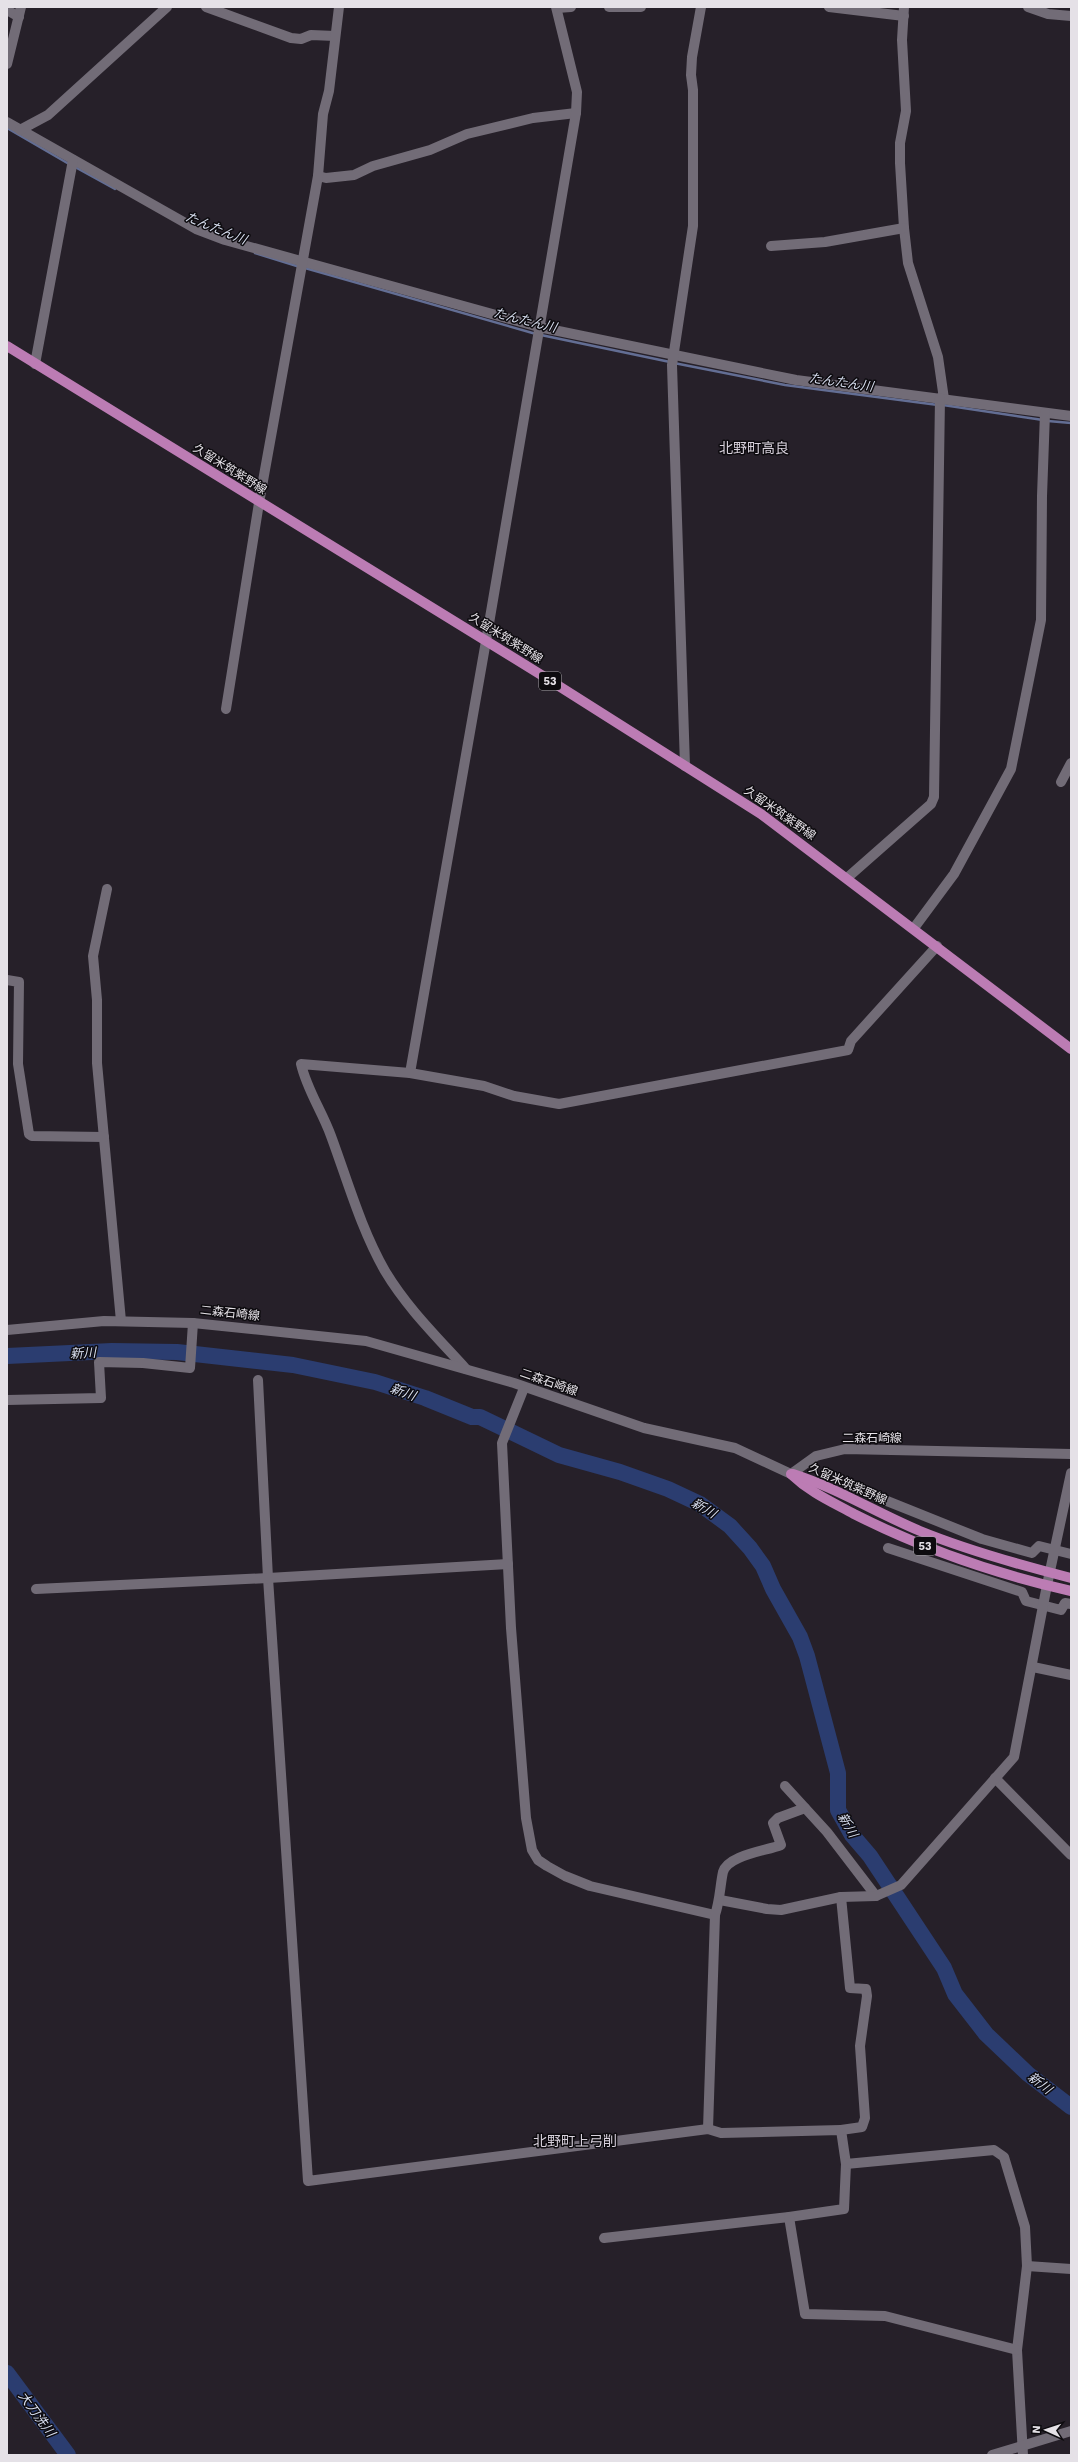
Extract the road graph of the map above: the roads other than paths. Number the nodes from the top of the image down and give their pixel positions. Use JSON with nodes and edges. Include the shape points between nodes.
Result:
{"nodes":[{"id":1,"x":167,"y":7,"type":"edge"},
{"id":2,"x":206,"y":7,"type":"edge"},
{"id":3,"x":339,"y":7,"type":"edge"},
{"id":4,"x":571,"y":7,"type":"edge"},
{"id":5,"x":609,"y":7,"type":"edge"},
{"id":6,"x":641,"y":7,"type":"edge"},
{"id":7,"x":701,"y":7,"type":"edge"},
{"id":8,"x":829,"y":7,"type":"edge"},
{"id":9,"x":1028,"y":7,"type":"edge"},
{"id":10,"x":557,"y":8,"type":"edge"},
{"id":11,"x":7,"y":10,"type":"edge"},
{"id":12,"x":20,"y":12,"type":"edge"},
{"id":13,"x":904,"y":12,"type":"edge"},
{"id":14,"x":1071,"y":16,"type":"edge"},
{"id":15,"x":334,"y":36,"type":"junction"},
{"id":16,"x":7,"y":64,"type":"edge"},
{"id":17,"x":576,"y":113,"type":"junction"},
{"id":18,"x":7,"y":122,"type":"edge"},
{"id":19,"x":20,"y":130,"type":"junction"},
{"id":20,"x":72,"y":164,"type":"junction"},
{"id":21,"x":318,"y":176,"type":"junction"},
{"id":22,"x":904,"y":228,"type":"junction"},
{"id":23,"x":771,"y":246,"type":"dead end"},
{"id":24,"x":302,"y":266,"type":"junction"},
{"id":25,"x":538,"y":332,"type":"junction"},
{"id":26,"x":7,"y":346,"type":"edge"},
{"id":27,"x":673,"y":360,"type":"junction"},
{"id":28,"x":35,"y":364,"type":"junction"},
{"id":29,"x":942,"y":398,"type":"junction"},
{"id":30,"x":1045,"y":413,"type":"junction"},
{"id":31,"x":1071,"y":416,"type":"edge"},
{"id":32,"x":259,"y":503,"type":"junction"},
{"id":33,"x":486,"y":642,"type":"junction"},
{"id":34,"x":226,"y":709,"type":"dead end"},
{"id":35,"x":1071,"y":763,"type":"edge"},
{"id":36,"x":685,"y":766,"type":"junction"},
{"id":37,"x":1061,"y":782,"type":"dead end"},
{"id":38,"x":847,"y":878,"type":"junction"},
{"id":39,"x":107,"y":889,"type":"dead end"},
{"id":40,"x":914,"y":928,"type":"junction"},
{"id":41,"x":937,"y":946,"type":"junction"},
{"id":42,"x":7,"y":980,"type":"edge"},
{"id":43,"x":1071,"y":1049,"type":"edge"},
{"id":44,"x":410,"y":1073,"type":"junction"},
{"id":45,"x":104,"y":1137,"type":"junction"},
{"id":46,"x":121,"y":1321,"type":"junction"},
{"id":47,"x":193,"y":1323,"type":"junction"},
{"id":48,"x":7,"y":1330,"type":"edge"},
{"id":49,"x":466,"y":1370,"type":"junction"},
{"id":50,"x":258,"y":1380,"type":"dead end"},
{"id":51,"x":524,"y":1388,"type":"junction"},
{"id":52,"x":7,"y":1400,"type":"edge"},
{"id":53,"x":1071,"y":1454,"type":"edge"},
{"id":54,"x":791,"y":1474,"type":"junction"},
{"id":55,"x":1071,"y":1474,"type":"edge"},
{"id":56,"x":887,"y":1501,"type":"dead end"},
{"id":57,"x":888,"y":1548,"type":"dead end"},
{"id":58,"x":1055,"y":1550,"type":"junction"},
{"id":59,"x":1071,"y":1554,"type":"edge"},
{"id":60,"x":508,"y":1564,"type":"junction"},
{"id":61,"x":1050,"y":1573,"type":"junction"},
{"id":62,"x":268,"y":1578,"type":"junction"},
{"id":63,"x":1071,"y":1578,"type":"edge"},
{"id":64,"x":1047,"y":1585,"type":"junction"},
{"id":65,"x":36,"y":1589,"type":"dead end"},
{"id":66,"x":1071,"y":1591,"type":"edge"},
{"id":67,"x":1071,"y":1604,"type":"edge"},
{"id":68,"x":1044,"y":1605,"type":"junction"},
{"id":69,"x":1033,"y":1667,"type":"junction"},
{"id":70,"x":1071,"y":1675,"type":"edge"},
{"id":71,"x":995,"y":1778,"type":"junction"},
{"id":72,"x":785,"y":1786,"type":"dead end"},
{"id":73,"x":805,"y":1808,"type":"junction"},
{"id":74,"x":1071,"y":1855,"type":"edge"},
{"id":75,"x":876,"y":1896,"type":"junction"},
{"id":76,"x":841,"y":1897,"type":"junction"},
{"id":77,"x":720,"y":1900,"type":"junction"},
{"id":78,"x":715,"y":1915,"type":"junction"},
{"id":79,"x":708,"y":2129,"type":"junction"},
{"id":80,"x":841,"y":2130,"type":"junction"},
{"id":81,"x":846,"y":2164,"type":"junction"},
{"id":82,"x":789,"y":2217,"type":"junction"},
{"id":83,"x":604,"y":2238,"type":"dead end"},
{"id":84,"x":1027,"y":2266,"type":"junction"},
{"id":85,"x":1071,"y":2270,"type":"edge"},
{"id":86,"x":1016,"y":2350,"type":"junction"},
{"id":87,"x":1071,"y":2431,"type":"edge"},
{"id":88,"x":1023,"y":2450,"type":"edge"},
{"id":89,"x":992,"y":2455,"type":"edge"}],
"edges":[{"from":1,"to":19,"type":"street","via":[[48,115]]},
{"from":2,"to":15,"type":"street","via":[[291,38],[300,39],[311,35]]},
{"from":3,"to":15,"type":"street"},
{"from":4,"to":10,"type":"street"},
{"from":5,"to":6,"type":"street"},
{"from":7,"to":27,"type":"street","via":[[691,75],[693,226]]},
{"from":8,"to":13,"type":"street"},
{"from":9,"to":14,"type":"street","via":[[1048,14]]},
{"from":10,"to":17,"type":"street","via":[[577,92]]},
{"from":11,"to":12,"type":"street"},
{"from":12,"to":16,"type":"street"},
{"from":13,"to":22,"type":"street","via":[[902,40],[906,111],[900,143],[900,163]]},
{"from":15,"to":21,"type":"street","via":[[329,91],[323,114]]},
{"from":17,"to":21,"type":"street","via":[[533,118],[467,134],[430,150],[373,166],[354,175],[326,178]]},
{"from":17,"to":25,"type":"street"},
{"from":18,"to":19,"type":"street"},
{"from":19,"to":20,"type":"street"},
{"from":20,"to":24,"type":"street","via":[[196,229]]},
{"from":20,"to":28,"type":"street"},
{"from":21,"to":24,"type":"street"},
{"from":22,"to":23,"type":"street","via":[[825,242]]},
{"from":22,"to":29,"type":"street","via":[[908,263],[938,357]]},
{"from":24,"to":25,"type":"street"},
{"from":24,"to":32,"type":"street"},
{"from":25,"to":27,"type":"street"},
{"from":25,"to":33,"type":"street"},
{"from":26,"to":28,"type":"main road","name":"久留米筑紫野線","number":"53"},
{"from":27,"to":29,"type":"street","via":[[796,380]]},
{"from":27,"to":36,"type":"street"},
{"from":28,"to":32,"type":"main road","name":"久留米筑紫野線","number":"53"},
{"from":29,"to":30,"type":"street"},
{"from":29,"to":38,"type":"street","via":[[934,797],[931,804]]},
{"from":30,"to":31,"type":"street"},
{"from":30,"to":40,"type":"street","via":[[1041,620],[1011,769],[954,874]]},
{"from":32,"to":33,"type":"main road","name":"久留米筑紫野線","number":"53"},
{"from":32,"to":34,"type":"street"},
{"from":33,"to":36,"type":"main road","name":"久留米筑紫野線","number":"53"},
{"from":33,"to":44,"type":"street"},
{"from":35,"to":37,"type":"street"},
{"from":36,"to":38,"type":"main road","name":"久留米筑紫野線","number":"53","via":[[761,814]]},
{"from":38,"to":40,"type":"main road","name":"久留米筑紫野線","number":"53"},
{"from":39,"to":45,"type":"street","via":[[93,956],[97,1000],[97,1063]]},
{"from":40,"to":41,"type":"main road","name":"久留米筑紫野線","number":"53"},
{"from":41,"to":43,"type":"main road","name":"久留米筑紫野線","number":"53"},
{"from":41,"to":44,"type":"street","via":[[851,1041],[848,1050],[560,1104],[514,1096],[484,1086]]},
{"from":42,"to":45,"type":"street","via":[[19,982],[18,1064],[29,1134]]},
{"from":44,"to":49,"type":"street","via":[[301,1064],[311,1096],[330,1134],[366,1236],[410,1306]]},
{"from":45,"to":46,"type":"street"},
{"from":46,"to":47,"type":"street","name":"二森石崎線"},
{"from":46,"to":48,"type":"street","name":"二森石崎線"},
{"from":47,"to":49,"type":"street","name":"二森石崎線","via":[[366,1341]]},
{"from":47,"to":52,"type":"street","via":[[190,1368],[99,1362],[101,1398]]},
{"from":49,"to":51,"type":"street","name":"二森石崎線"},
{"from":50,"to":62,"type":"street"},
{"from":51,"to":54,"type":"street","name":"二森石崎線","via":[[644,1428],[734,1448]]},
{"from":51,"to":60,"type":"street","via":[[502,1443]]},
{"from":53,"to":54,"type":"street","name":"二森石崎線","via":[[845,1449],[816,1456]]},
{"from":54,"to":61,"type":"main road","name":"久留米筑紫野線","number":"53","via":[[813,1481],[920,1531],[976,1552]]},
{"from":54,"to":64,"type":"main road","name":"久留米筑紫野線","number":"53","via":[[808,1490],[903,1538]]},
{"from":55,"to":58,"type":"street"},
{"from":56,"to":58,"type":"street","via":[[982,1539],[1032,1553],[1039,1546]]},
{"from":57,"to":68,"type":"street","via":[[1022,1592],[1026,1601]]},
{"from":58,"to":59,"type":"street"},
{"from":58,"to":61,"type":"street"},
{"from":60,"to":62,"type":"street"},
{"from":60,"to":78,"type":"street","via":[[526,1818],[532,1850],[538,1860],[565,1876],[590,1886]]},
{"from":61,"to":63,"type":"main road","name":"久留米筑紫野線","number":"53"},
{"from":61,"to":64,"type":"street"},
{"from":62,"to":65,"type":"street"},
{"from":62,"to":79,"type":"street","via":[[308,2182]]},
{"from":64,"to":66,"type":"main road","name":"久留米筑紫野線","number":"53"},
{"from":64,"to":68,"type":"street"},
{"from":67,"to":68,"type":"street","via":[[1065,1603],[1061,1610]]},
{"from":68,"to":69,"type":"street"},
{"from":69,"to":70,"type":"street"},
{"from":69,"to":71,"type":"street","via":[[1014,1757]]},
{"from":71,"to":74,"type":"street"},
{"from":71,"to":75,"type":"street","via":[[902,1885]]},
{"from":72,"to":73,"type":"street"},
{"from":73,"to":75,"type":"street"},
{"from":73,"to":77,"type":"street","via":[[778,1818],[773,1823],[781,1845],[728,1863],[724,1870]]},
{"from":75,"to":76,"type":"street"},
{"from":76,"to":77,"type":"street","via":[[781,1910]]},
{"from":76,"to":80,"type":"street","via":[[850,1988],[866,1989],[868,1996],[860,2046],[865,2118],[862,2127]]},
{"from":77,"to":78,"type":"street"},
{"from":78,"to":79,"type":"street"},
{"from":79,"to":80,"type":"street","via":[[721,2133]]},
{"from":80,"to":81,"type":"street"},
{"from":81,"to":82,"type":"street","via":[[844,2208]]},
{"from":81,"to":84,"type":"street","via":[[994,2150],[1004,2157],[1025,2227]]},
{"from":82,"to":83,"type":"street"},
{"from":82,"to":86,"type":"street","via":[[806,2314],[885,2316]]},
{"from":84,"to":85,"type":"street"},
{"from":84,"to":86,"type":"street"},
{"from":86,"to":88,"type":"street"},
{"from":87,"to":88,"type":"street"},
{"from":88,"to":89,"type":"street"}]}
